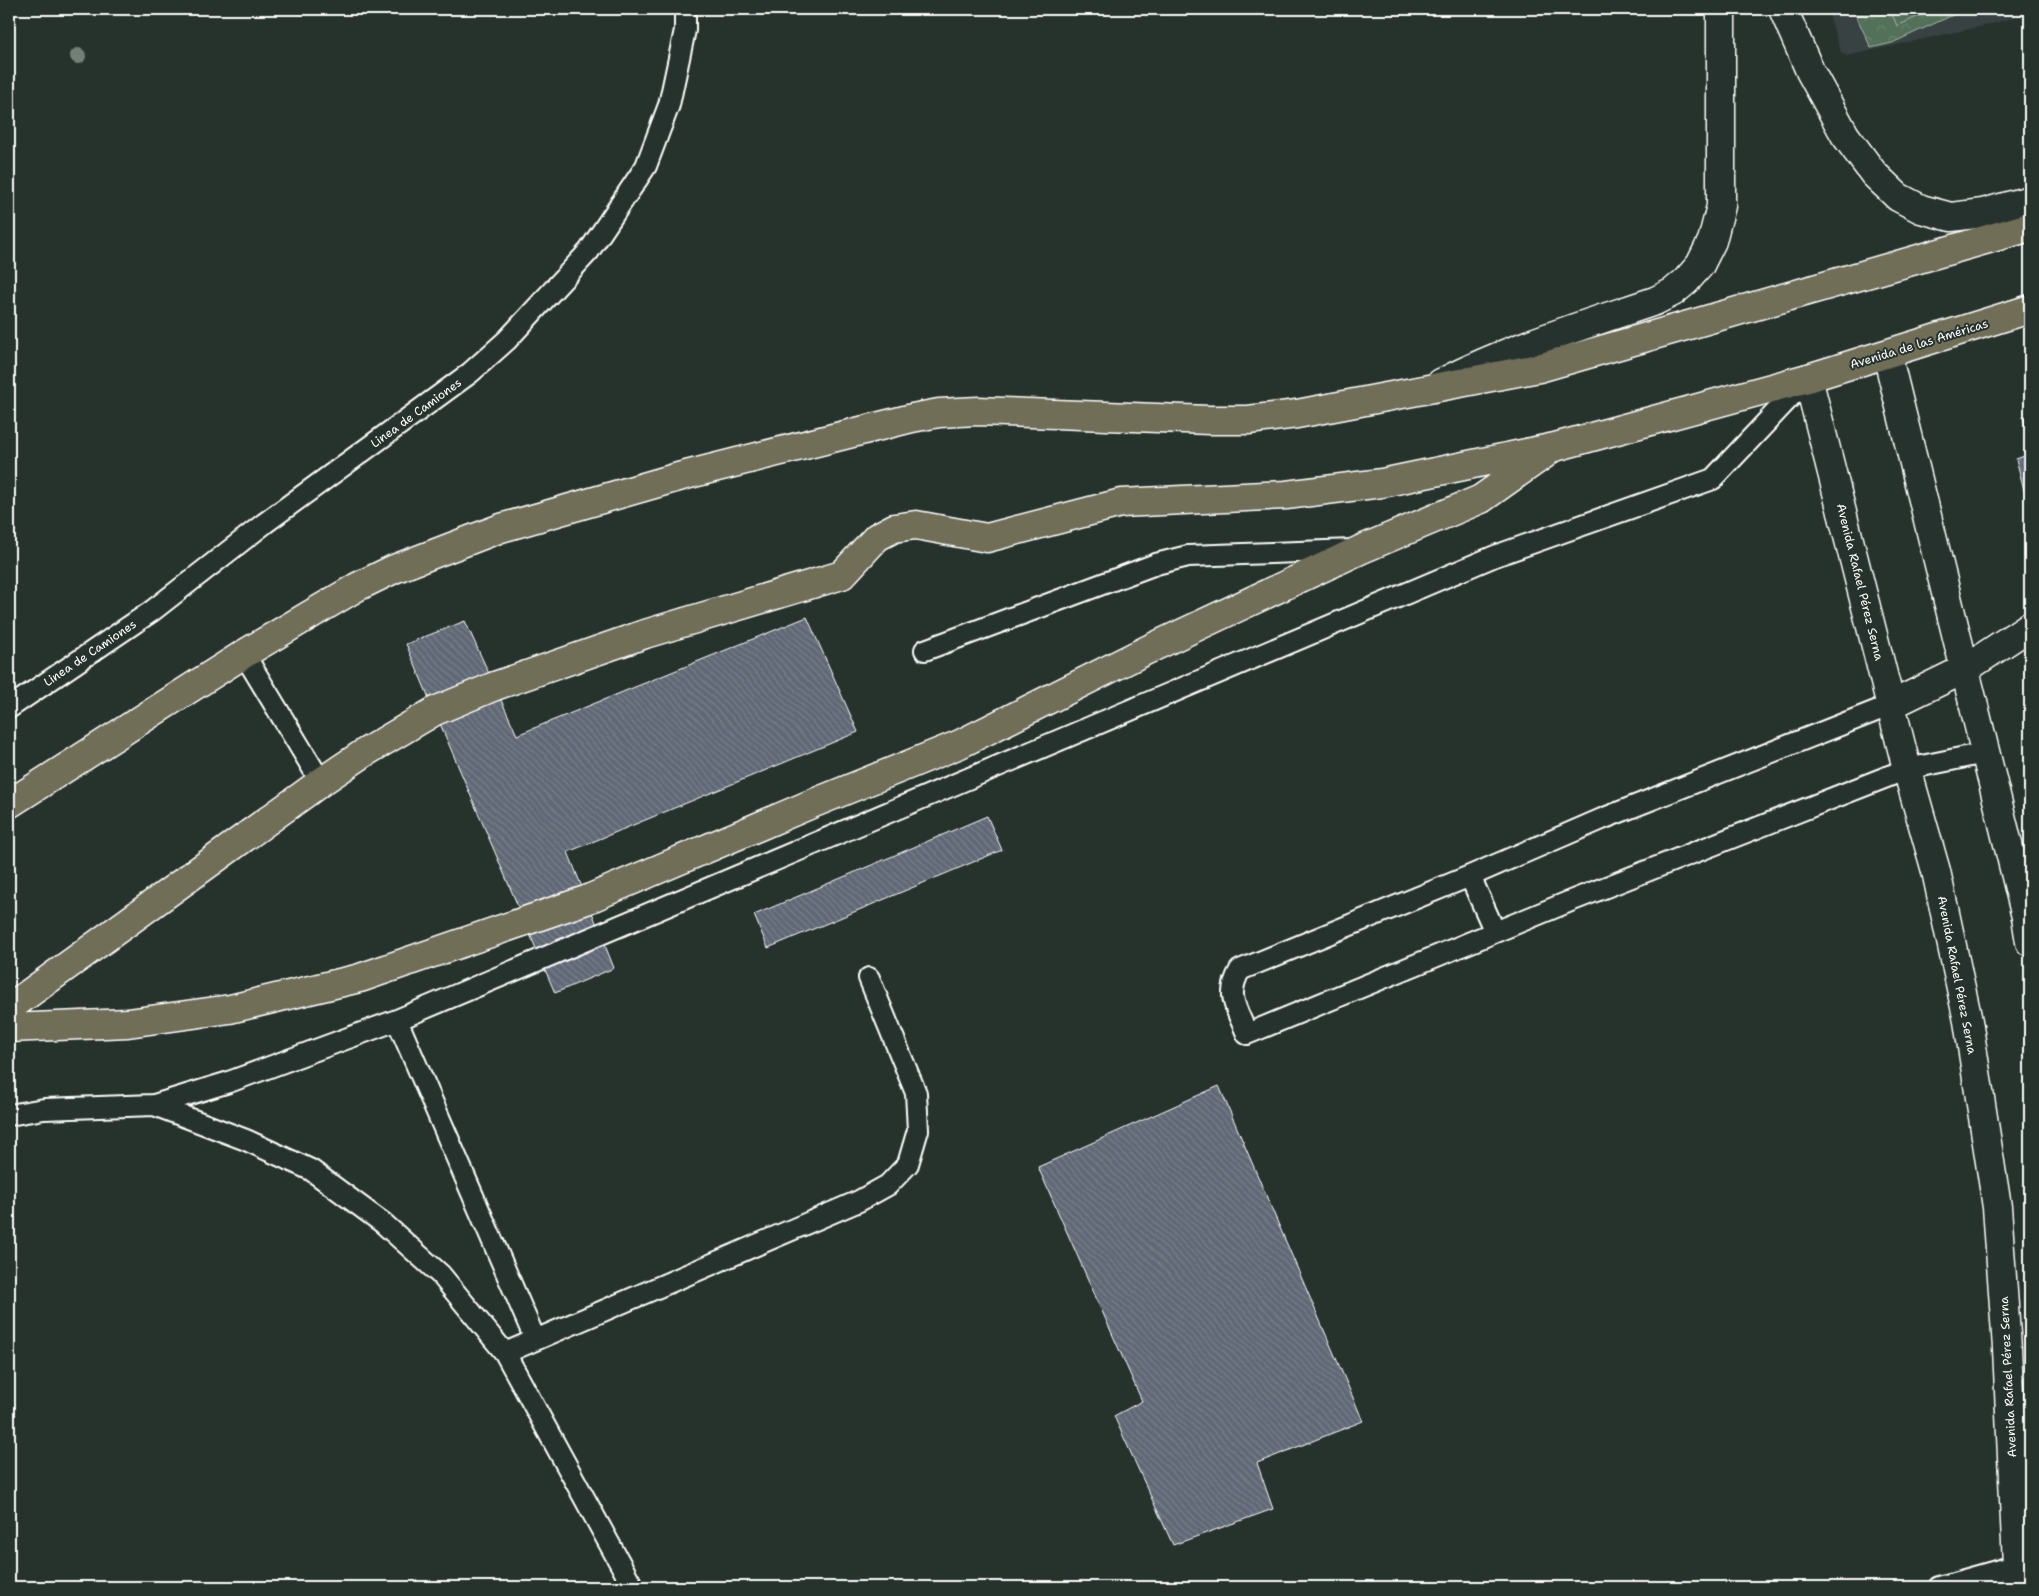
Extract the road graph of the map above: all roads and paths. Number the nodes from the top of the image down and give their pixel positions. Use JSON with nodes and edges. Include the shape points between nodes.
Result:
{"nodes":[{"id":1,"x":685,"y":9,"type":"edge"},
{"id":2,"x":1721,"y":9,"type":"edge"},
{"id":3,"x":1783,"y":9,"type":"edge"},
{"id":4,"x":2030,"y":200,"type":"edge"},
{"id":5,"x":2030,"y":227,"type":"edge"},
{"id":6,"x":2030,"y":310,"type":"edge"},
{"id":7,"x":1887,"y":354,"type":"junction"},
{"id":8,"x":1808,"y":378,"type":"junction"},
{"id":9,"x":1429,"y":389,"type":"junction"},
{"id":10,"x":1555,"y":447,"type":"junction"},
{"id":11,"x":1362,"y":549,"type":"junction"},
{"id":12,"x":2030,"y":626,"type":"edge"},
{"id":13,"x":924,"y":650,"type":"dead end"},
{"id":14,"x":244,"y":654,"type":"junction"},
{"id":15,"x":1965,"y":669,"type":"junction"},
{"id":16,"x":1891,"y":705,"type":"junction"},
{"id":17,"x":9,"y":708,"type":"edge"},
{"id":18,"x":1986,"y":753,"type":"junction"},
{"id":19,"x":1907,"y":769,"type":"junction"},
{"id":20,"x":321,"y":782,"type":"junction"},
{"id":21,"x":9,"y":804,"type":"edge"},
{"id":22,"x":1470,"y":876,"type":"junction"},
{"id":23,"x":1495,"y":932,"type":"junction"},
{"id":24,"x":2030,"y":942,"type":"edge"},
{"id":25,"x":869,"y":978,"type":"dead end"},
{"id":26,"x":9,"y":1008,"type":"edge"},
{"id":27,"x":397,"y":1020,"type":"junction"},
{"id":28,"x":9,"y":1028,"type":"edge"},
{"id":29,"x":154,"y":1105,"type":"junction"},
{"id":30,"x":9,"y":1115,"type":"edge"},
{"id":31,"x":535,"y":1339,"type":"junction"},
{"id":32,"x":505,"y":1353,"type":"junction"},
{"id":33,"x":2021,"y":1572,"type":"edge"},
{"id":34,"x":633,"y":1587,"type":"edge"},
{"id":35,"x":1939,"y":1587,"type":"edge"}],
"edges":[{"from":1,"to":17,"type":"lane","name":"Linea de Camiones","via":[[685,30],[669,105],[646,166],[589,250],[507,340],[470,373],[265,523],[152,611]]},
{"from":2,"to":9,"type":"main road","via":[[1721,206],[1712,241],[1700,264],[1673,292],[1655,301],[1483,361]]},
{"from":3,"to":4,"type":"main road","via":[[1810,71],[1845,135],[1874,174],[1898,197],[1921,209],[1951,217],[1983,213]]},
{"from":5,"to":9,"type":"highway","via":[[1539,368]]},
{"from":6,"to":7,"type":"highway","name":"Avenida de las Américas"},
{"from":7,"to":8,"type":"highway","name":"Avenida de las Américas"},
{"from":7,"to":15,"type":"main road"},
{"from":8,"to":10,"type":"highway","name":"Avenida de las Américas"},
{"from":8,"to":16,"type":"main road","name":"Avenida Rafael Pérez Serna"},
{"from":8,"to":27,"type":"lane","via":[[1713,478],[1495,556]]},
{"from":9,"to":14,"type":"highway","via":[[1248,420],[978,410],[912,418],[682,476],[465,541],[357,587]]},
{"from":10,"to":11,"type":"highway","via":[[1481,499]]},
{"from":10,"to":20,"type":"highway","name":"Avenida de las Américas","via":[[1373,484],[1286,495],[1121,503],[987,538],[916,525],[894,528],[877,537],[842,575],[645,634],[495,686],[435,711],[364,752]]},
{"from":11,"to":13,"type":"lane","via":[[1188,556],[1156,564]]},
{"from":11,"to":28,"type":"highway","via":[[1147,650],[960,744],[578,902],[360,978],[230,1009],[128,1023]]},
{"from":12,"to":15,"type":"main road"},
{"from":14,"to":20,"type":"lane"},
{"from":14,"to":21,"type":"highway"},
{"from":15,"to":16,"type":"main road"},
{"from":15,"to":18,"type":"main road"},
{"from":16,"to":19,"type":"main road","name":"Avenida Rafael Pérez Serna"},
{"from":16,"to":22,"type":"lane","via":[[1602,819]]},
{"from":18,"to":19,"type":"lane"},
{"from":18,"to":24,"type":"main road"},
{"from":19,"to":23,"type":"lane"},
{"from":19,"to":33,"type":"main road","name":"Avenida Rafael Pérez Serna","via":[[1936,871],[1968,1021],[1997,1207]]},
{"from":20,"to":26,"type":"highway","name":"Avenida de las Américas"},
{"from":22,"to":23,"type":"lane"},
{"from":22,"to":23,"type":"lane","via":[[1240,970],[1233,983],[1232,995],[1247,1034]]},
{"from":25,"to":31,"type":"lane","via":[[916,1093],[918,1130],[908,1164],[888,1185],[859,1200]]},
{"from":27,"to":29,"type":"lane","via":[[229,1082]]},
{"from":27,"to":31,"type":"lane"},
{"from":29,"to":30,"type":"lane","via":[[44,1109]]},
{"from":29,"to":32,"type":"lane","via":[[246,1140],[311,1170],[382,1223],[441,1275]]},
{"from":31,"to":32,"type":"lane"},
{"from":32,"to":34,"type":"lane"},
{"from":33,"to":35,"type":"lane"}]}
